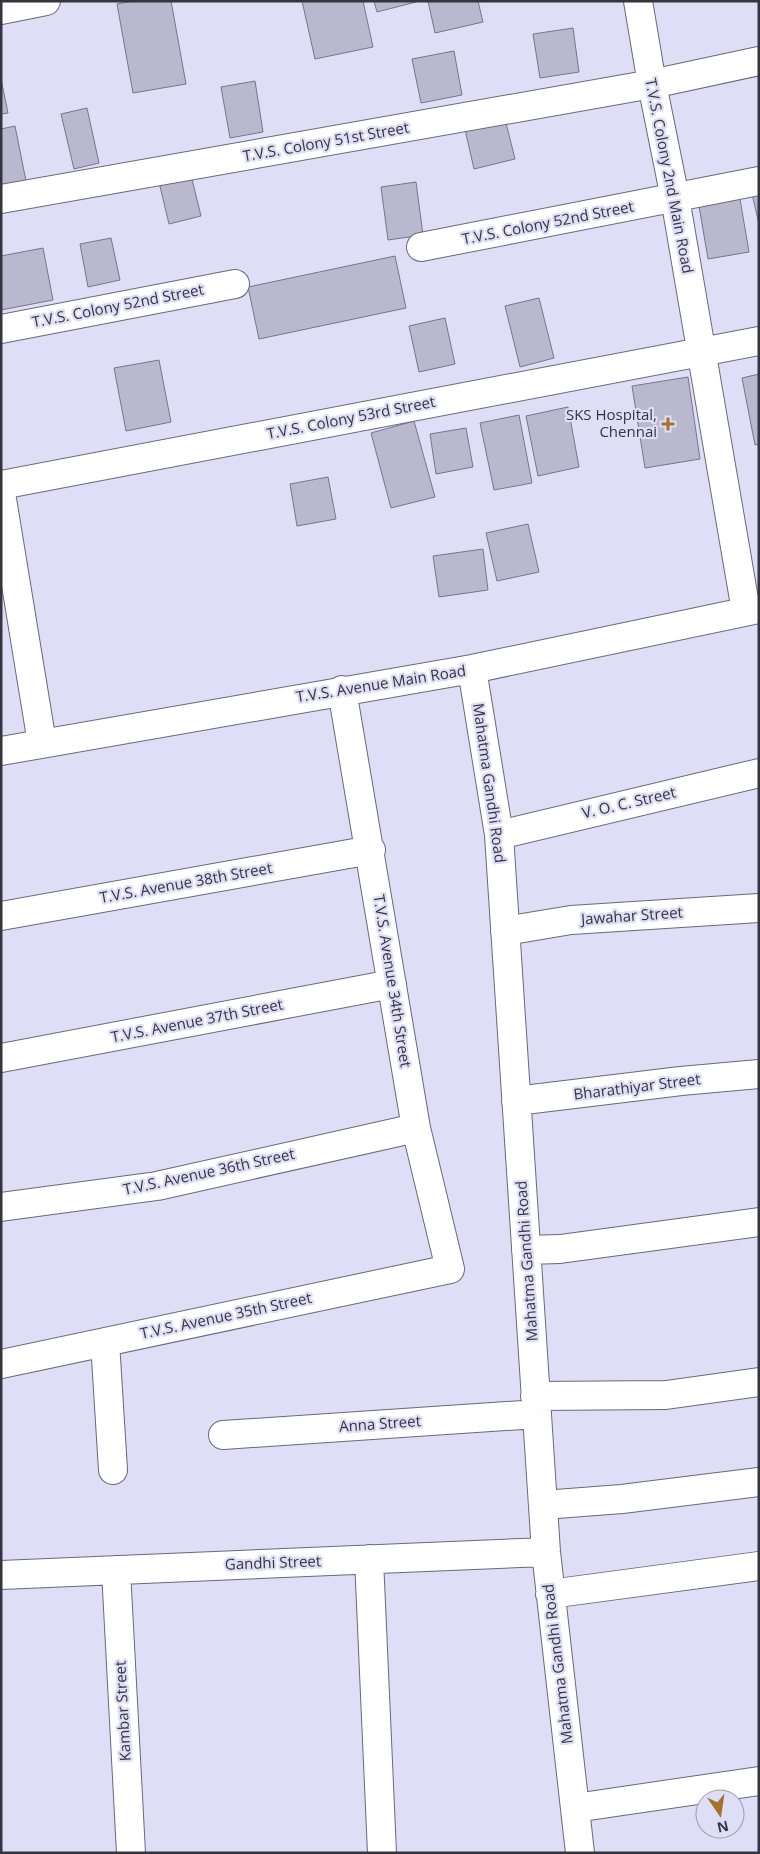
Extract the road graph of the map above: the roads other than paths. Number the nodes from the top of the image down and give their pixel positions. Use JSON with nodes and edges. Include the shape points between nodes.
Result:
{"nodes":[{"id":1,"x":46,"y":1,"type":"edge"},
{"id":2,"x":638,"y":1,"type":"edge"},
{"id":3,"x":1,"y":10,"type":"edge"},
{"id":4,"x":759,"y":61,"type":"edge"},
{"id":5,"x":652,"y":84,"type":"junction"},
{"id":6,"x":759,"y":182,"type":"edge"},
{"id":7,"x":675,"y":198,"type":"junction"},
{"id":8,"x":1,"y":199,"type":"edge"},
{"id":9,"x":421,"y":247,"type":"dead end"},
{"id":10,"x":235,"y":284,"type":"dead end"},
{"id":11,"x":1,"y":329,"type":"edge"},
{"id":12,"x":759,"y":341,"type":"edge"},
{"id":13,"x":701,"y":351,"type":"junction"},
{"id":14,"x":1,"y":485,"type":"edge"},
{"id":15,"x":1,"y":493,"type":"edge"},
{"id":16,"x":752,"y":610,"type":"edge"},
{"id":17,"x":472,"y":669,"type":"junction"},
{"id":18,"x":342,"y":690,"type":"junction"},
{"id":19,"x":42,"y":743,"type":"junction"},
{"id":20,"x":1,"y":751,"type":"edge"},
{"id":21,"x":759,"y":773,"type":"edge"},
{"id":22,"x":499,"y":835,"type":"junction"},
{"id":23,"x":371,"y":850,"type":"junction"},
{"id":24,"x":759,"y":908,"type":"edge"},
{"id":25,"x":1,"y":916,"type":"edge"},
{"id":26,"x":505,"y":931,"type":"junction"},
{"id":27,"x":392,"y":984,"type":"junction"},
{"id":28,"x":1,"y":1058,"type":"edge"},
{"id":29,"x":759,"y":1074,"type":"edge"},
{"id":30,"x":516,"y":1101,"type":"junction"},
{"id":31,"x":416,"y":1128,"type":"junction"},
{"id":32,"x":1,"y":1208,"type":"edge"},
{"id":33,"x":759,"y":1222,"type":"edge"},
{"id":34,"x":526,"y":1250,"type":"junction"},
{"id":35,"x":450,"y":1270,"type":"joint"},
{"id":36,"x":105,"y":1342,"type":"junction"},
{"id":37,"x":1,"y":1364,"type":"edge"},
{"id":38,"x":759,"y":1382,"type":"edge"},
{"id":39,"x":536,"y":1405,"type":"junction"},
{"id":40,"x":223,"y":1435,"type":"dead end"},
{"id":41,"x":113,"y":1470,"type":"dead end"},
{"id":42,"x":759,"y":1482,"type":"edge"},
{"id":43,"x":543,"y":1505,"type":"junction"},
{"id":44,"x":546,"y":1552,"type":"junction"},
{"id":45,"x":370,"y":1559,"type":"junction"},
{"id":46,"x":759,"y":1566,"type":"edge"},
{"id":47,"x":116,"y":1570,"type":"junction"},
{"id":48,"x":1,"y":1574,"type":"edge"},
{"id":49,"x":550,"y":1594,"type":"junction"},
{"id":50,"x":759,"y":1781,"type":"edge"},
{"id":51,"x":575,"y":1808,"type":"junction"},
{"id":52,"x":131,"y":1853,"type":"edge"},
{"id":53,"x":382,"y":1853,"type":"edge"},
{"id":54,"x":580,"y":1853,"type":"edge"}],
"edges":[{"from":1,"to":3,"type":"street"},
{"from":2,"to":5,"type":"street","name":"T.V.S. Colony 2nd Main Road"},
{"from":4,"to":5,"type":"street","name":"T.V.S. Colony 51st Street"},
{"from":5,"to":7,"type":"street","name":"T.V.S. Colony 2nd Main Road"},
{"from":5,"to":8,"type":"street","name":"T.V.S. Colony 51st Street"},
{"from":6,"to":7,"type":"street","name":"T.V.S. Colony 52nd Street"},
{"from":7,"to":9,"type":"street","name":"T.V.S. Colony 52nd Street"},
{"from":7,"to":13,"type":"street","name":"T.V.S. Colony 2nd Main Road"},
{"from":10,"to":11,"type":"street","name":"T.V.S. Colony 52nd Street"},
{"from":12,"to":13,"type":"street","name":"T.V.S. Colony 53rd Street"},
{"from":13,"to":14,"type":"street","name":"T.V.S. Colony 53rd Street"},
{"from":13,"to":16,"type":"street","name":"T.V.S. Colony 2nd Main Road"},
{"from":15,"to":19,"type":"street"},
{"from":16,"to":17,"type":"street","name":"T.V.S. Avenue Main Road"},
{"from":17,"to":18,"type":"street","name":"T.V.S. Avenue Main Road"},
{"from":17,"to":22,"type":"street","name":"Mahatma Gandhi Road"},
{"from":18,"to":19,"type":"street","name":"T.V.S. Avenue Main Road"},
{"from":18,"to":23,"type":"street","name":"T.V.S. Avenue 34th Street"},
{"from":19,"to":20,"type":"street","name":"T.V.S. Avenue Main Road"},
{"from":21,"to":22,"type":"street","name":"V. O. C. Street"},
{"from":22,"to":26,"type":"street","name":"Mahatma Gandhi Road"},
{"from":23,"to":25,"type":"street","name":"T.V.S. Avenue 38th Street"},
{"from":23,"to":27,"type":"street","name":"T.V.S. Avenue 34th Street"},
{"from":24,"to":26,"type":"street","name":"Jawahar Street","via":[[571,920]]},
{"from":26,"to":30,"type":"street","name":"Mahatma Gandhi Road"},
{"from":27,"to":28,"type":"street","name":"T.V.S. Avenue 37th Street"},
{"from":27,"to":31,"type":"street","name":"T.V.S. Avenue 34th Street"},
{"from":29,"to":30,"type":"street","name":"Bharathiyar Street"},
{"from":30,"to":34,"type":"street","name":"Mahatma Gandhi Road"},
{"from":31,"to":32,"type":"street","name":"T.V.S. Avenue 36th Street","via":[[157,1186]]},
{"from":31,"to":35,"type":"street","name":"T.V.S. Avenue 34th Street"},
{"from":33,"to":34,"type":"street","via":[[560,1249]]},
{"from":34,"to":39,"type":"street","name":"Mahatma Gandhi Road"},
{"from":35,"to":36,"type":"street","name":"T.V.S. Avenue 35th Street"},
{"from":36,"to":37,"type":"street","name":"T.V.S. Avenue 35th Street"},
{"from":36,"to":41,"type":"street"},
{"from":38,"to":39,"type":"street","name":"Anna Street","via":[[666,1395]]},
{"from":39,"to":40,"type":"street","name":"Anna Street"},
{"from":39,"to":43,"type":"street","name":"Mahatma Gandhi Road"},
{"from":42,"to":43,"type":"street"},
{"from":43,"to":44,"type":"street","name":"Mahatma Gandhi Road"},
{"from":44,"to":45,"type":"street","name":"Gandhi Street"},
{"from":44,"to":49,"type":"street","name":"Mahatma Gandhi Road"},
{"from":45,"to":47,"type":"street","name":"Gandhi Street"},
{"from":45,"to":53,"type":"street"},
{"from":46,"to":49,"type":"street"},
{"from":47,"to":48,"type":"street","name":"Gandhi Street"},
{"from":47,"to":52,"type":"street","name":"Kambar Street"},
{"from":49,"to":51,"type":"street","name":"Mahatma Gandhi Road"},
{"from":50,"to":51,"type":"street"},
{"from":51,"to":54,"type":"street","name":"Mahatma Gandhi Road"}]}
